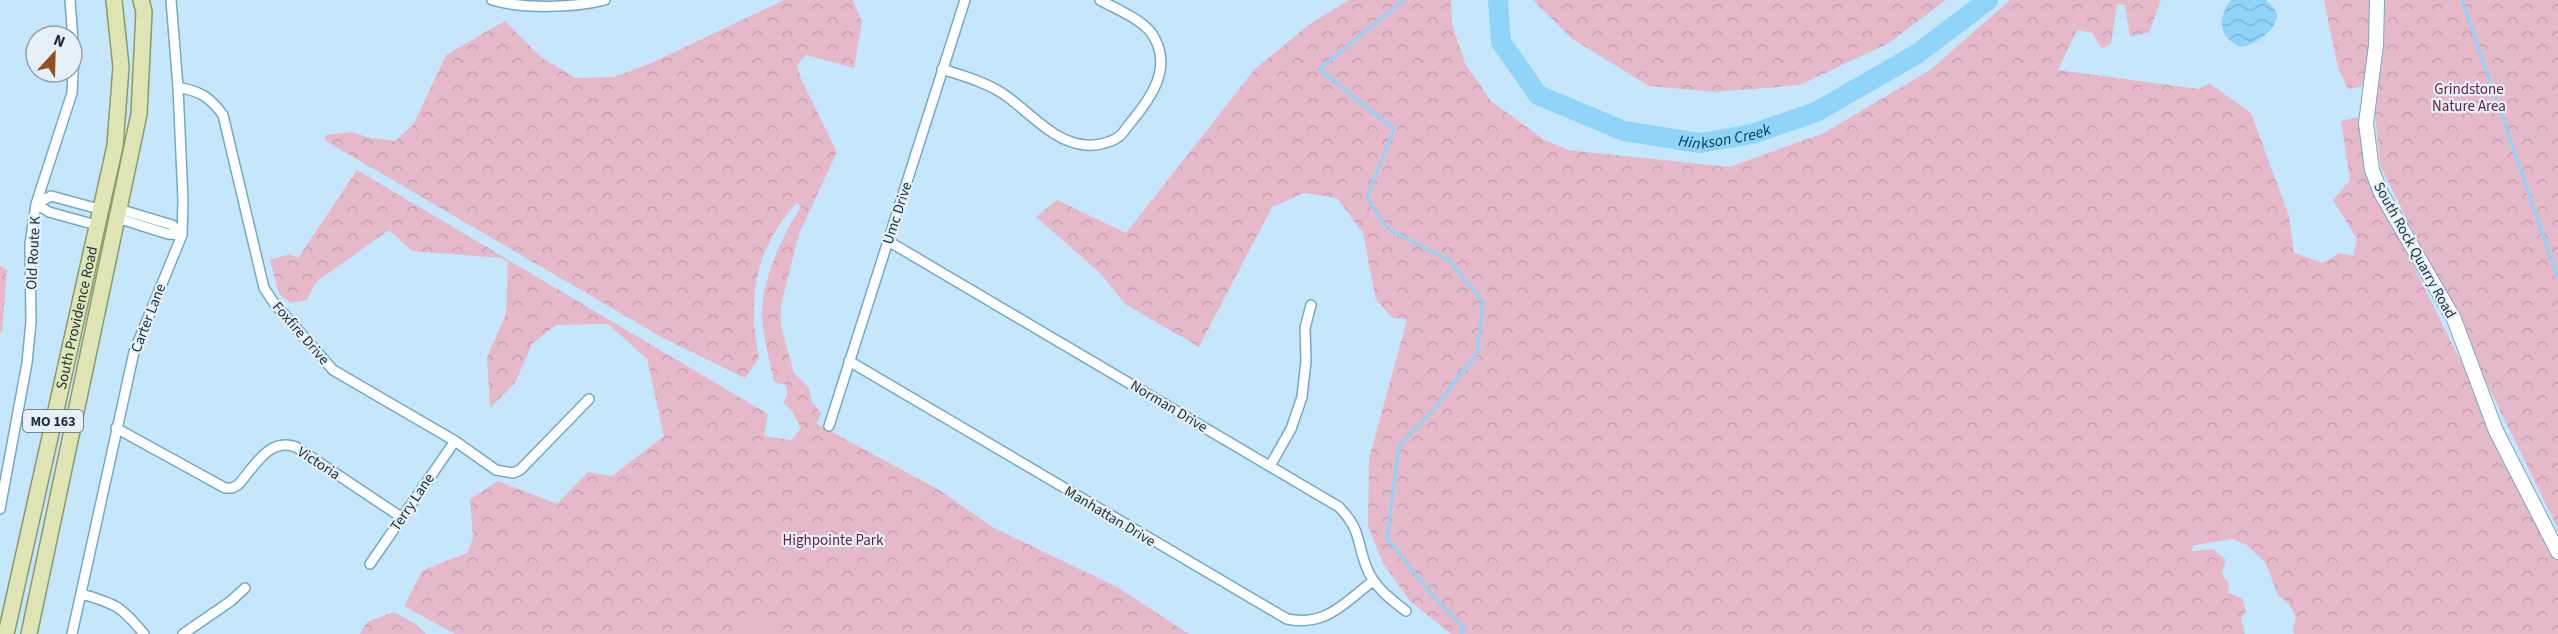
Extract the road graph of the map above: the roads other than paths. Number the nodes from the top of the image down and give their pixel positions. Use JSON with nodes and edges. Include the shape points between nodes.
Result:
{"nodes":[{"id":1,"x":70,"y":0,"type":"edge"},
{"id":2,"x":114,"y":0,"type":"edge"},
{"id":3,"x":141,"y":0,"type":"edge"},
{"id":4,"x":171,"y":0,"type":"edge"},
{"id":5,"x":492,"y":0,"type":"edge"},
{"id":6,"x":605,"y":0,"type":"edge"},
{"id":7,"x":965,"y":0,"type":"edge"},
{"id":8,"x":1100,"y":0,"type":"edge"},
{"id":9,"x":2377,"y":0,"type":"edge"},
{"id":10,"x":942,"y":69,"type":"junction"},
{"id":11,"x":178,"y":87,"type":"junction"},
{"id":12,"x":115,"y":146,"type":"junction"},
{"id":13,"x":36,"y":204,"type":"junction"},
{"id":14,"x":99,"y":208,"type":"junction"},
{"id":15,"x":118,"y":213,"type":"junction"},
{"id":16,"x":96,"y":225,"type":"junction"},
{"id":17,"x":182,"y":235,"type":"junction"},
{"id":18,"x":888,"y":241,"type":"junction"},
{"id":19,"x":102,"y":285,"type":"junction"},
{"id":20,"x":1311,"y":305,"type":"dead end"},
{"id":21,"x":849,"y":361,"type":"junction"},
{"id":22,"x":590,"y":399,"type":"dead end"},
{"id":23,"x":829,"y":426,"type":"dead end"},
{"id":24,"x":116,"y":428,"type":"junction"},
{"id":25,"x":454,"y":441,"type":"junction"},
{"id":26,"x":1270,"y":466,"type":"junction"},
{"id":27,"x":0,"y":509,"type":"edge"},
{"id":28,"x":401,"y":517,"type":"junction"},
{"id":29,"x":2558,"y":552,"type":"edge"},
{"id":30,"x":370,"y":564,"type":"dead end"},
{"id":31,"x":1373,"y":581,"type":"junction"},
{"id":32,"x":245,"y":588,"type":"dead end"},
{"id":33,"x":82,"y":594,"type":"junction"},
{"id":34,"x":1406,"y":611,"type":"dead end"},
{"id":35,"x":6,"y":634,"type":"edge"},
{"id":36,"x":29,"y":634,"type":"edge"},
{"id":37,"x":72,"y":634,"type":"edge"},
{"id":38,"x":144,"y":634,"type":"edge"},
{"id":39,"x":183,"y":634,"type":"edge"}],
"edges":[{"from":1,"to":13,"type":"street","name":"Old Route K","via":[[72,93]]},
{"from":2,"to":12,"type":"main road","name":"South Providence Road","number":"MO 163","via":[[121,67]]},
{"from":3,"to":15,"type":"main road","name":"South Providence Road","number":"MO 163","via":[[144,12],[139,114]]},
{"from":4,"to":11,"type":"street","name":"Carter Lane"},
{"from":5,"to":6,"type":"street","via":[[505,4],[583,5]]},
{"from":7,"to":10,"type":"street","name":"Umc Drive"},
{"from":8,"to":10,"type":"street","via":[[1142,24],[1160,49],[1162,68],[1157,83],[1118,138],[1087,146],[1070,142],[1001,93]]},
{"from":9,"to":29,"type":"street","name":"South Rock Quarry Road","via":[[2376,45],[2366,123],[2372,170],[2381,193],[2454,319],[2496,431]]},
{"from":10,"to":18,"type":"street","name":"Umc Drive"},
{"from":11,"to":17,"type":"street","name":"Carter Lane"},
{"from":11,"to":25,"type":"street","name":"Foxfire Drive","via":[[212,100],[223,115],[254,252],[264,288],[274,303],[333,370]]},
{"from":12,"to":14,"type":"main road","name":"South Providence Road","number":"MO 163"},
{"from":12,"to":15,"type":"main road","via":[[118,154],[110,200],[113,214]]},
{"from":13,"to":14,"type":"street","via":[[51,196]]},
{"from":13,"to":16,"type":"street","via":[[49,212]]},
{"from":13,"to":27,"type":"street","name":"Old Route K","via":[[30,244],[27,363]]},
{"from":14,"to":16,"type":"main road","name":"South Providence Road","number":"MO 163"},
{"from":14,"to":19,"type":"main road","via":[[108,226],[98,279]]},
{"from":15,"to":17,"type":"street","via":[[168,234]]},
{"from":15,"to":19,"type":"main road","name":"South Providence Road","number":"MO 163"},
{"from":16,"to":35,"type":"main road","name":"South Providence Road","number":"MO 163"},
{"from":17,"to":24,"type":"street","name":"Carter Lane","via":[[134,352]]},
{"from":18,"to":21,"type":"street","name":"Umc Drive"},
{"from":18,"to":26,"type":"street","name":"Norman Drive"},
{"from":19,"to":36,"type":"main road","name":"South Providence Road","number":"MO 163"},
{"from":20,"to":26,"type":"street","via":[[1305,328],[1302,397],[1291,429]]},
{"from":21,"to":23,"type":"street","name":"Umc Drive"},
{"from":21,"to":31,"type":"street","name":"Manhattan Drive","via":[[1287,619],[1302,622],[1331,614]]},
{"from":22,"to":25,"type":"street","name":"Foxfire Drive","via":[[513,473],[496,470]]},
{"from":24,"to":28,"type":"street","name":"Victoria","via":[[225,488],[238,485],[272,446],[287,444]]},
{"from":24,"to":33,"type":"street","name":"Carter Lane"},
{"from":25,"to":28,"type":"street","name":"Terry Lane"},
{"from":26,"to":31,"type":"street","name":"Norman Drive","via":[[1339,507],[1351,519]]},
{"from":28,"to":30,"type":"street","name":"Terry Lane"},
{"from":31,"to":34,"type":"street","name":"Norman Drive"},
{"from":32,"to":39,"type":"street"},
{"from":33,"to":37,"type":"street","name":"Carter Lane"},
{"from":33,"to":38,"type":"street","via":[[111,602],[126,612]]}]}
